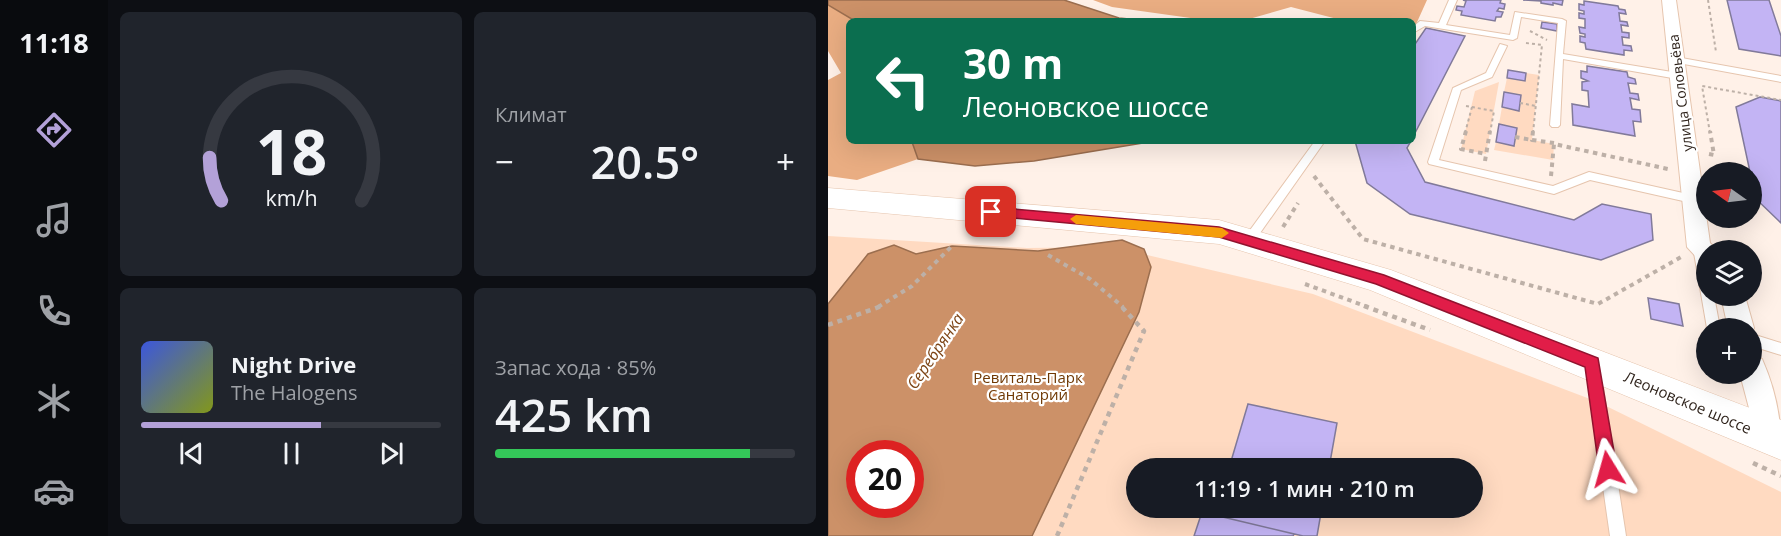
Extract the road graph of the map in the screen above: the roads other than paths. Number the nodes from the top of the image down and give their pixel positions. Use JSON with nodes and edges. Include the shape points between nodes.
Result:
{"nodes":[{"id":1,"x":1453,"y":0,"type":"edge"},
{"id":2,"x":1669,"y":0,"type":"edge"},
{"id":3,"x":1442,"y":26,"type":"junction"},
{"id":4,"x":1416,"y":29,"type":"edge"},
{"id":5,"x":1503,"y":46,"type":"dead end"},
{"id":6,"x":1559,"y":57,"type":"junction"},
{"id":7,"x":1677,"y":68,"type":"junction"},
{"id":8,"x":1781,"y":79,"type":"edge"},
{"id":9,"x":1555,"y":124,"type":"dead end"},
{"id":10,"x":1318,"y":144,"type":"edge"},
{"id":11,"x":828,"y":198,"type":"edge"},
{"id":12,"x":1692,"y":199,"type":"junction"},
{"id":13,"x":1249,"y":240,"type":"junction"},
{"id":14,"x":1701,"y":240,"type":"edge"},
{"id":15,"x":1762,"y":343,"type":"edge"},
{"id":16,"x":1781,"y":349,"type":"edge"},
{"id":17,"x":1592,"y":363,"type":"junction"},
{"id":18,"x":1757,"y":384,"type":"edge"},
{"id":19,"x":1776,"y":438,"type":"edge"},
{"id":20,"x":1618,"y":536,"type":"edge"}],
"edges":[{"from":1,"to":3,"type":"lane"},
{"from":2,"to":7,"type":"street","name":"улица Соловьёва"},
{"from":3,"to":4,"type":"lane","via":[[1423,23]]},
{"from":3,"to":6,"type":"lane","via":[[1513,38],[1518,14],[1562,21]]},
{"from":5,"to":12,"type":"lane","via":[[1489,75],[1457,88],[1433,162],[1551,189],[1589,176]]},
{"from":6,"to":7,"type":"lane"},
{"from":6,"to":9,"type":"lane"},
{"from":7,"to":8,"type":"lane"},
{"from":7,"to":12,"type":"street","name":"улица Соловьёва"},
{"from":10,"to":13,"type":"lane"},
{"from":11,"to":13,"type":"main road","name":"Леоновское шоссе","via":[[1219,232]]},
{"from":12,"to":14,"type":"street","name":"улица Соловьёва"},
{"from":13,"to":17,"type":"main road","name":"Леоновское шоссе","via":[[1379,279]]},
{"from":15,"to":16,"type":"lane"},
{"from":17,"to":19,"type":"main road","name":"Леоновское шоссе"},
{"from":17,"to":20,"type":"lane"},
{"from":18,"to":19,"type":"street"}]}
